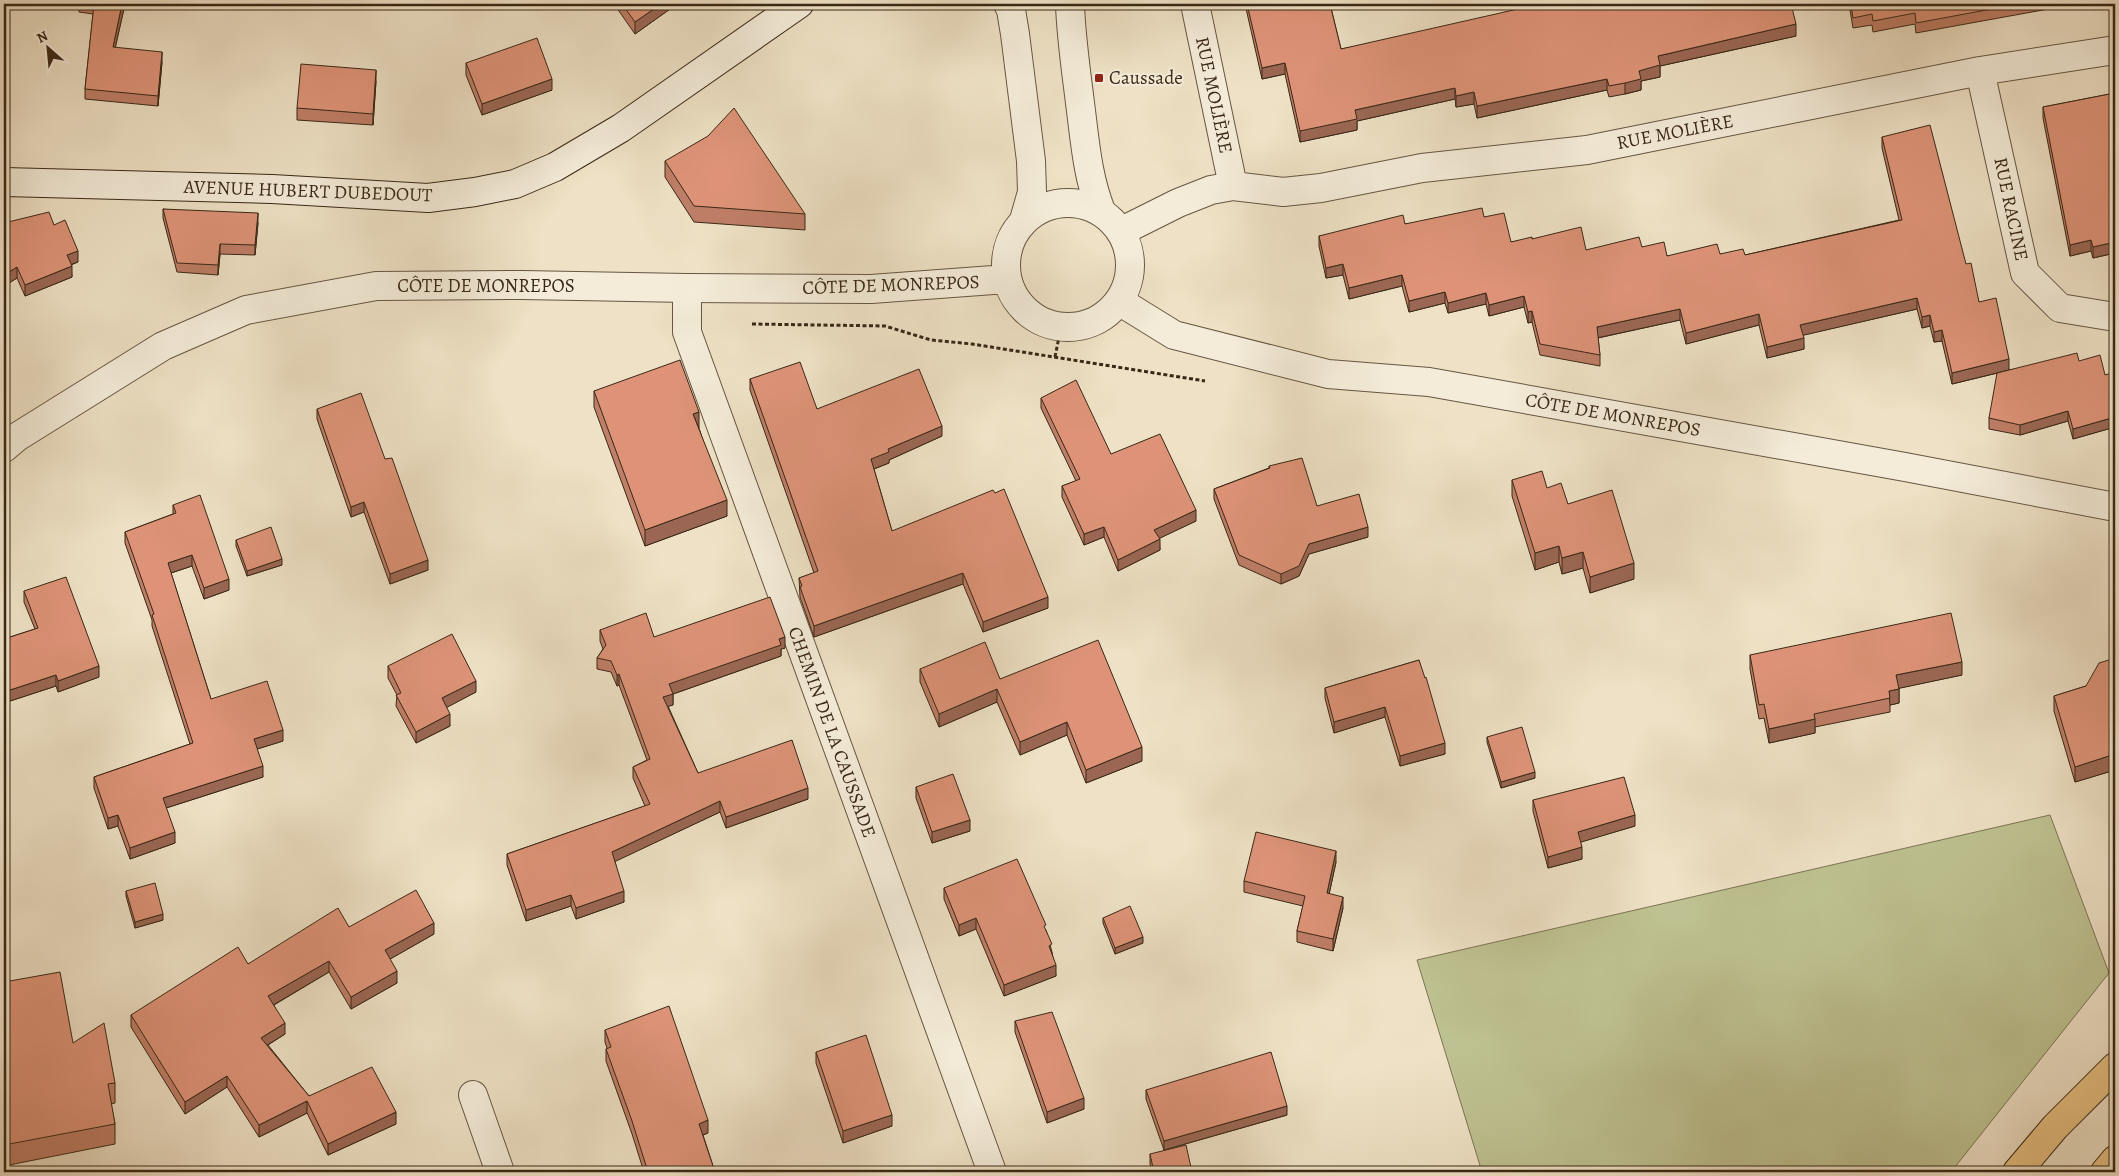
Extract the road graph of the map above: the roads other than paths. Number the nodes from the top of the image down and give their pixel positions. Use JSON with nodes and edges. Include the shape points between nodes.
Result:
{"nodes":[{"id":1,"x":799,"y":4,"type":"edge"},
{"id":2,"x":1008,"y":4,"type":"edge"},
{"id":3,"x":1070,"y":4,"type":"edge"},
{"id":4,"x":1195,"y":4,"type":"edge"},
{"id":5,"x":2115,"y":50,"type":"edge"},
{"id":6,"x":1980,"y":71,"type":"junction"},
{"id":7,"x":4,"y":182,"type":"edge"},
{"id":8,"x":1233,"y":186,"type":"junction"},
{"id":9,"x":1101,"y":211,"type":"junction"},
{"id":10,"x":1024,"y":220,"type":"junction"},
{"id":11,"x":1122,"y":231,"type":"junction"},
{"id":12,"x":1007,"y":280,"type":"junction"},
{"id":13,"x":687,"y":288,"type":"junction"},
{"id":14,"x":1119,"y":301,"type":"junction"},
{"id":15,"x":2115,"y":316,"type":"edge"},
{"id":16,"x":4,"y":448,"type":"edge"},
{"id":17,"x":2115,"y":506,"type":"edge"},
{"id":18,"x":2115,"y":1067,"type":"edge"},
{"id":19,"x":473,"y":1095,"type":"dead end"},
{"id":20,"x":2115,"y":1160,"type":"edge"},
{"id":21,"x":500,"y":1172,"type":"edge"},
{"id":22,"x":992,"y":1172,"type":"edge"},
{"id":23,"x":2017,"y":1172,"type":"edge"},
{"id":24,"x":2105,"y":1172,"type":"edge"}],
"edges":[{"from":1,"to":7,"type":"street","name":"AVENUE HUBERT DUBEDOUT","via":[[621,128],[555,167],[515,184],[428,198],[272,188]]},
{"from":2,"to":10,"type":"street","via":[[1016,34],[1031,161],[1032,192]]},
{"from":3,"to":9,"type":"street","via":[[1091,185]]},
{"from":4,"to":8,"type":"street","name":"RUE MOLIÈRE"},
{"from":5,"to":6,"type":"street","name":"RUE MOLIÈRE"},
{"from":6,"to":8,"type":"street","name":"RUE MOLIÈRE","via":[[1587,150],[1422,168],[1321,188],[1283,192]]},
{"from":6,"to":15,"type":"street","name":"RUE RACINE","via":[[2025,273],[2060,308]]},
{"from":8,"to":11,"type":"street","name":"RUE MOLIÈRE","via":[[1211,190],[1178,203]]},
{"from":9,"to":10,"type":"street","via":[[1082,204],[1061,202],[1041,208]]},
{"from":9,"to":11,"type":"street"},
{"from":10,"to":12,"type":"street","via":[[1012,237],[1006,258]]},
{"from":11,"to":14,"type":"street","via":[[1130,253],[1131,269],[1128,286]]},
{"from":12,"to":13,"type":"street","name":"CÔTE DE MONREPOS","via":[[871,289]]},
{"from":12,"to":14,"type":"street","via":[[1015,298],[1029,314],[1046,324],[1087,325],[1105,316]]},
{"from":13,"to":16,"type":"street","name":"CÔTE DE MONREPOS","via":[[376,286],[246,310],[163,346]]},
{"from":13,"to":22,"type":"street","name":"CHEMIN DE LA CAUSSADE","via":[[687,332]]},
{"from":14,"to":17,"type":"street","name":"CÔTE DE MONREPOS","via":[[1174,335],[1328,374],[1428,382]]},
{"from":18,"to":23,"type":"main road","via":[[2055,1127]]},
{"from":19,"to":21,"type":"street"},
{"from":20,"to":24,"type":"main road"}]}
